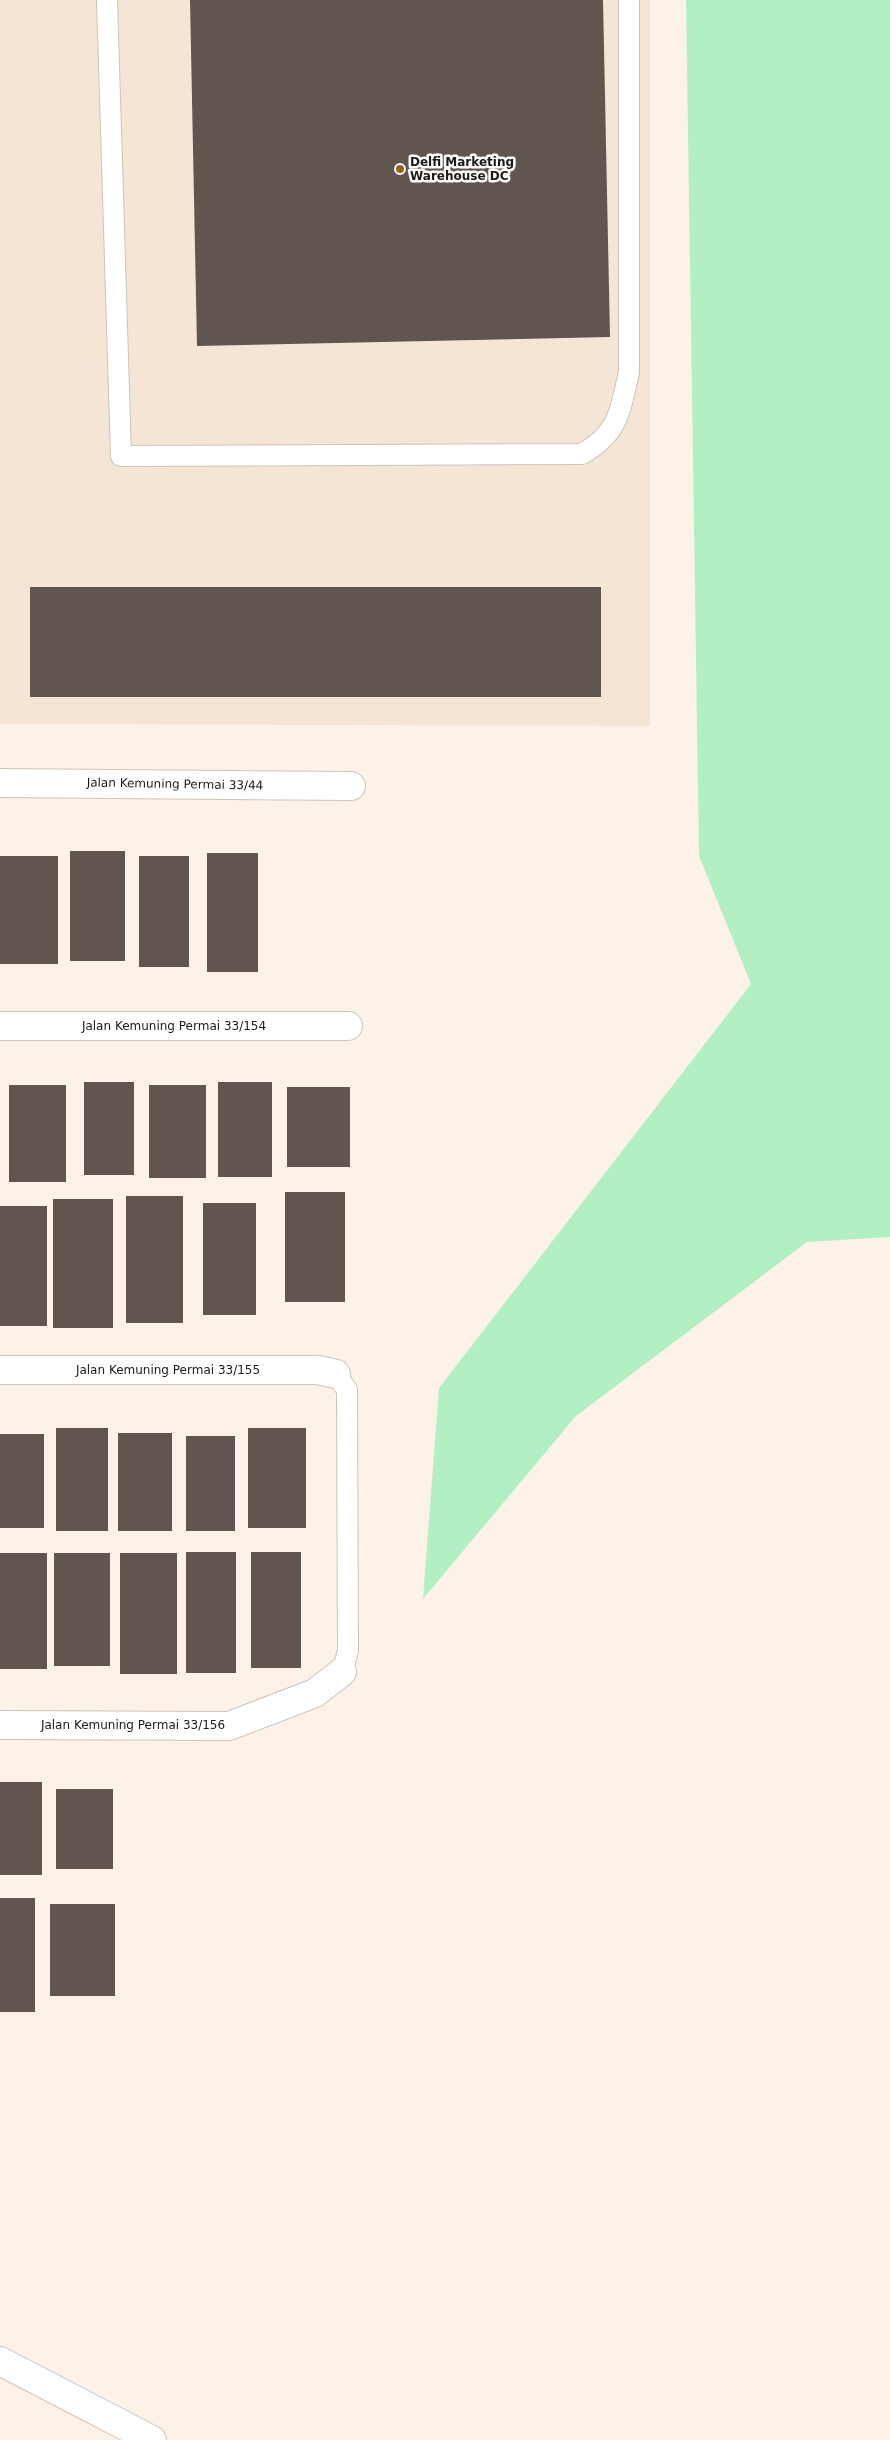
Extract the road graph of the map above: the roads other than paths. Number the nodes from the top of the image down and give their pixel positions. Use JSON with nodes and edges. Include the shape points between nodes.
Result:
{"nodes":[{"id":1,"x":107,"y":0,"type":"edge"},
{"id":2,"x":629,"y":0,"type":"edge"},
{"id":3,"x":0,"y":783,"type":"edge"},
{"id":4,"x":351,"y":786,"type":"dead end"},
{"id":5,"x":0,"y":1026,"type":"edge"},
{"id":6,"x":348,"y":1026,"type":"dead end"},
{"id":7,"x":0,"y":1370,"type":"edge"},
{"id":8,"x":336,"y":1374,"type":"joint"},
{"id":9,"x":342,"y":1672,"type":"joint"},
{"id":10,"x":0,"y":1725,"type":"edge"},
{"id":11,"x":0,"y":2361,"type":"edge"},
{"id":12,"x":152,"y":2440,"type":"edge"}],
"edges":[{"from":1,"to":2,"type":"lane","via":[[121,456],[141,456],[582,454],[599,444],[617,421],[629,372]]},
{"from":3,"to":4,"type":"street","name":"Jalan Kemuning Permai 33/44"},
{"from":5,"to":6,"type":"street","name":"Jalan Kemuning Permai 33/154"},
{"from":7,"to":8,"type":"street","name":"Jalan Kemuning Permai 33/155","via":[[318,1370]]},
{"from":8,"to":9,"type":"lane","via":[[347,1390],[348,1650]]},
{"from":9,"to":10,"type":"street","name":"Jalan Kemuning Permai 33/156","via":[[315,1693],[228,1726]]},
{"from":11,"to":12,"type":"street"}]}
